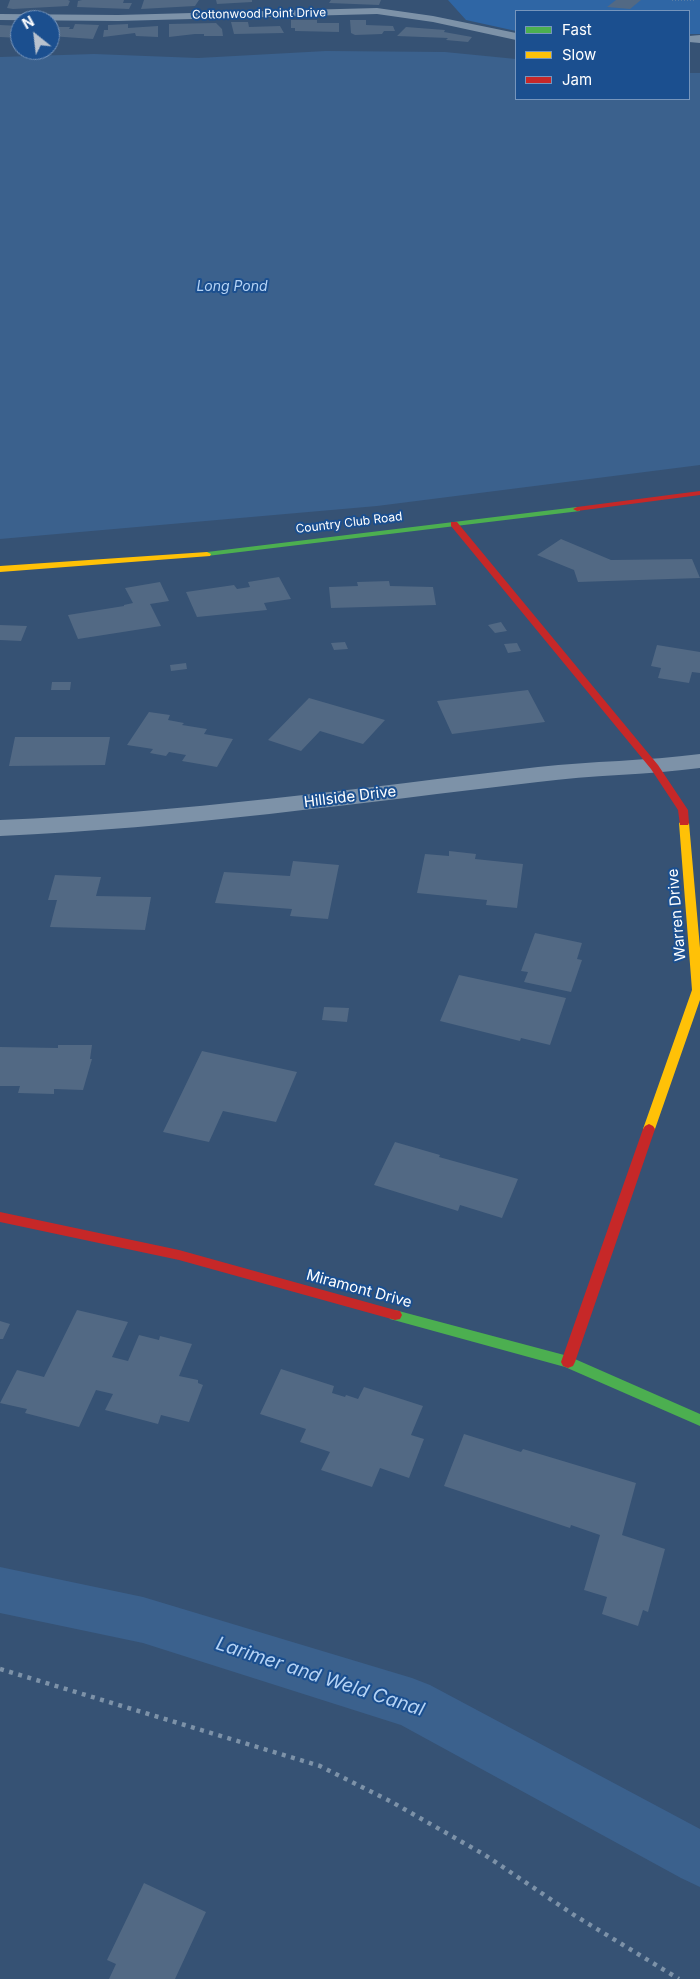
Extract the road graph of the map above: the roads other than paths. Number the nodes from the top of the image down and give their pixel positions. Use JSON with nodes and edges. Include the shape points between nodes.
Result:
{"nodes":[{"id":1,"x":0,"y":17,"type":"edge"},
{"id":2,"x":515,"y":37,"type":"edge"},
{"id":3,"x":700,"y":493,"type":"edge"},
{"id":4,"x":454,"y":524,"type":"junction"},
{"id":5,"x":0,"y":569,"type":"edge"},
{"id":6,"x":700,"y":761,"type":"edge"},
{"id":7,"x":655,"y":767,"type":"junction"},
{"id":8,"x":0,"y":828,"type":"edge"},
{"id":9,"x":699,"y":990,"type":"edge"},
{"id":10,"x":0,"y":1216,"type":"edge"},
{"id":11,"x":568,"y":1362,"type":"junction"},
{"id":12,"x":700,"y":1420,"type":"edge"}],
"edges":[{"from":1,"to":2,"type":"street","name":"Cottonwood Point Drive","via":[[128,18],[377,11]]},
{"from":3,"to":4,"type":"street","name":"Country Club Road"},
{"from":4,"to":5,"type":"street","name":"Country Club Road","via":[[84,566]]},
{"from":4,"to":7,"type":"street","name":"Warren Drive"},
{"from":6,"to":7,"type":"street","name":"Hillside Drive"},
{"from":7,"to":8,"type":"street","name":"Hillside Drive","via":[[542,774],[242,811],[102,824]]},
{"from":7,"to":9,"type":"street","name":"Warren Drive","via":[[683,810]]},
{"from":9,"to":11,"type":"street","name":"Warren Drive"},
{"from":10,"to":11,"type":"street","name":"Miramont Drive","via":[[179,1255]]},
{"from":11,"to":12,"type":"street","name":"Miramont Drive"}]}
